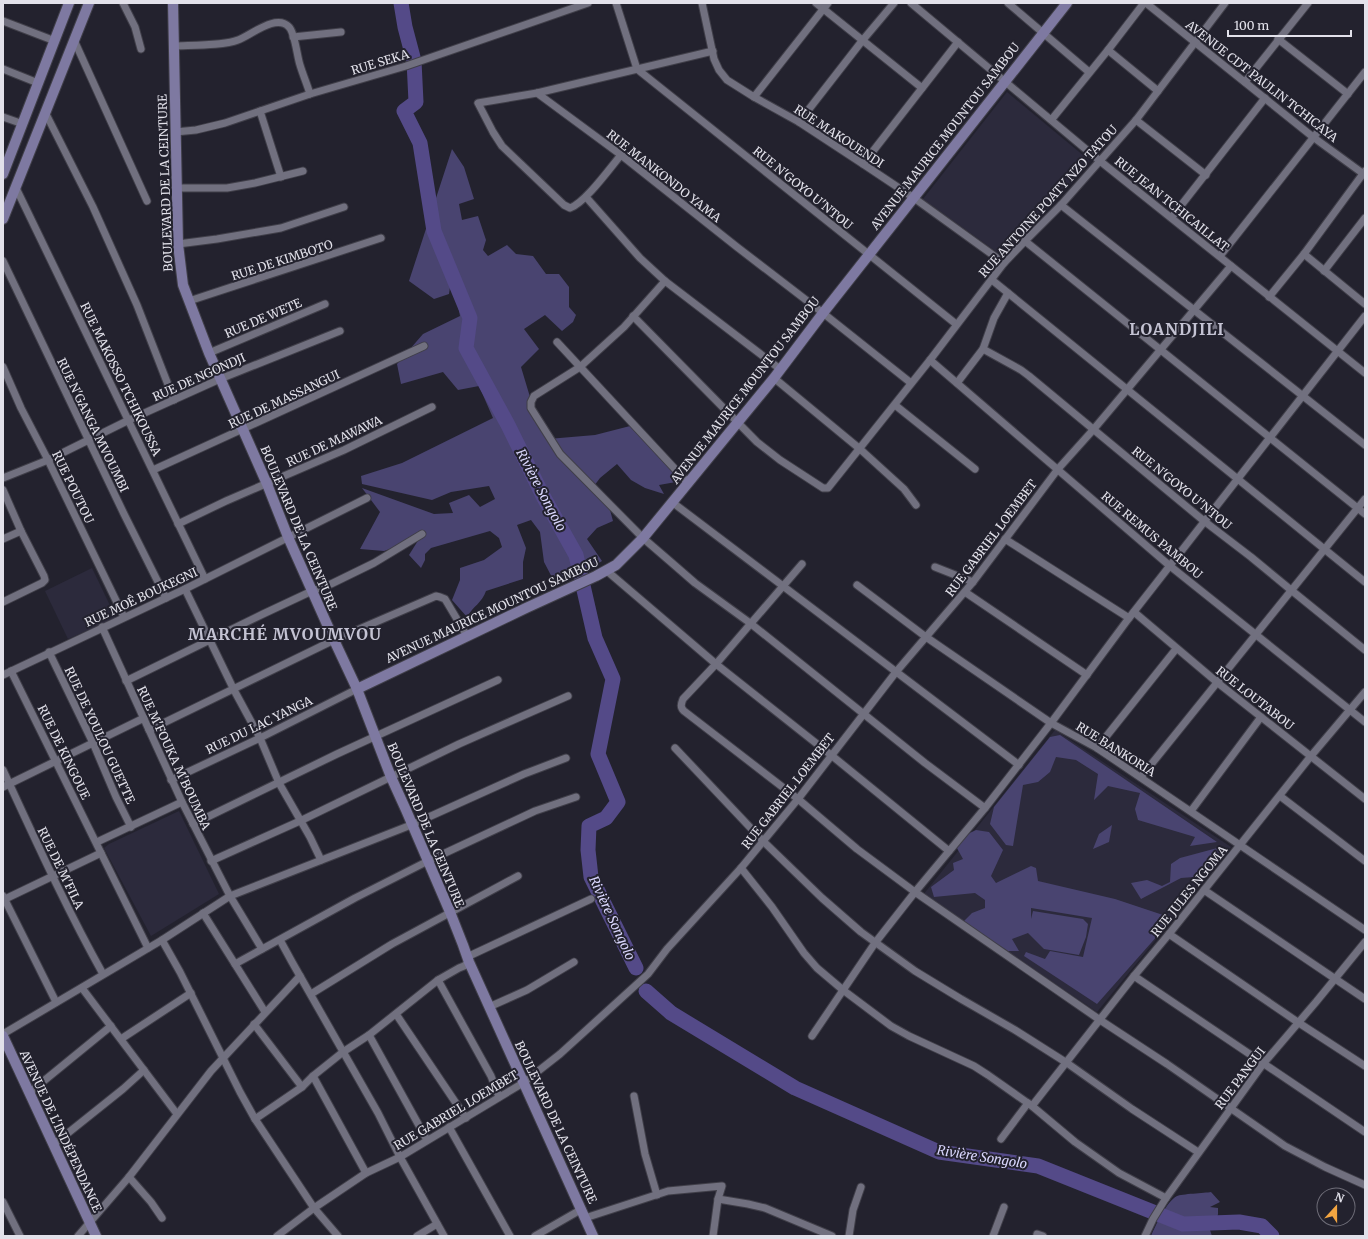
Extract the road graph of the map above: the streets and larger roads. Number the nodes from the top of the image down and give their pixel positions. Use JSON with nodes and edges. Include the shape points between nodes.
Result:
{"nodes":[{"id":1,"x":70,"y":3,"type":"edge"},
{"id":2,"x":89,"y":3,"type":"edge"},
{"id":3,"x":124,"y":3,"type":"edge"},
{"id":4,"x":173,"y":3,"type":"edge"},
{"id":5,"x":588,"y":3,"type":"edge"},
{"id":6,"x":616,"y":3,"type":"edge"},
{"id":7,"x":702,"y":3,"type":"edge"},
{"id":8,"x":816,"y":3,"type":"edge"},
{"id":9,"x":828,"y":3,"type":"edge"},
{"id":10,"x":894,"y":3,"type":"edge"},
{"id":11,"x":911,"y":3,"type":"edge"},
{"id":12,"x":1008,"y":3,"type":"edge"},
{"id":13,"x":1067,"y":3,"type":"edge"},
{"id":14,"x":1145,"y":3,"type":"edge"},
{"id":15,"x":1225,"y":3,"type":"edge"},
{"id":16,"x":1306,"y":4,"type":"edge"},
{"id":17,"x":823,"y":9,"type":"junction"},
{"id":18,"x":3,"y":21,"type":"edge"},
{"id":19,"x":341,"y":32,"type":"dead end"},
{"id":20,"x":1043,"y":33,"type":"junction"},
{"id":21,"x":293,"y":37,"type":"junction"},
{"id":22,"x":1278,"y":39,"type":"junction"},
{"id":23,"x":74,"y":40,"type":"junction"},
{"id":24,"x":55,"y":41,"type":"junction"},
{"id":25,"x":862,"y":41,"type":"junction"},
{"id":26,"x":958,"y":42,"type":"junction"},
{"id":27,"x":1195,"y":43,"type":"junction"},
{"id":28,"x":174,"y":46,"type":"junction"},
{"id":29,"x":141,"y":49,"type":"dead end"},
{"id":30,"x":1108,"y":50,"type":"junction"},
{"id":31,"x":713,"y":51,"type":"junction"},
{"id":32,"x":637,"y":68,"type":"junction"},
{"id":33,"x":3,"y":69,"type":"edge"},
{"id":34,"x":1090,"y":72,"type":"junction"},
{"id":35,"x":1365,"y":72,"type":"edge"},
{"id":36,"x":1006,"y":82,"type":"junction"},
{"id":37,"x":1245,"y":82,"type":"junction"},
{"id":38,"x":38,"y":83,"type":"junction"},
{"id":39,"x":922,"y":88,"type":"junction"},
{"id":40,"x":1158,"y":91,"type":"junction"},
{"id":41,"x":310,"y":94,"type":"junction"},
{"id":42,"x":537,"y":94,"type":"junction"},
{"id":43,"x":1348,"y":94,"type":"junction"},
{"id":44,"x":754,"y":97,"type":"junction"},
{"id":45,"x":1265,"y":98,"type":"junction"},
{"id":46,"x":260,"y":111,"type":"junction"},
{"id":47,"x":46,"y":114,"type":"junction"},
{"id":48,"x":3,"y":117,"type":"edge"},
{"id":49,"x":1052,"y":119,"type":"junction"},
{"id":50,"x":1136,"y":120,"type":"junction"},
{"id":51,"x":799,"y":122,"type":"junction"},
{"id":52,"x":23,"y":124,"type":"junction"},
{"id":53,"x":175,"y":132,"type":"junction"},
{"id":54,"x":1314,"y":137,"type":"junction"},
{"id":55,"x":621,"y":155,"type":"junction"},
{"id":56,"x":1100,"y":161,"type":"junction"},
{"id":57,"x":863,"y":164,"type":"junction"},
{"id":58,"x":4,"y":168,"type":"edge"},
{"id":59,"x":303,"y":171,"type":"dead end"},
{"id":60,"x":1364,"y":173,"type":"edge"},
{"id":61,"x":1206,"y":175,"type":"junction"},
{"id":62,"x":281,"y":177,"type":"junction"},
{"id":63,"x":16,"y":188,"type":"junction"},
{"id":64,"x":177,"y":188,"type":"junction"},
{"id":65,"x":586,"y":197,"type":"junction"},
{"id":66,"x":914,"y":198,"type":"junction"},
{"id":67,"x":147,"y":201,"type":"dead end"},
{"id":68,"x":1061,"y":205,"type":"junction"},
{"id":69,"x":344,"y":207,"type":"dead end"},
{"id":70,"x":1172,"y":217,"type":"junction"},
{"id":71,"x":1365,"y":218,"type":"edge"},
{"id":72,"x":3,"y":219,"type":"edge"},
{"id":73,"x":381,"y":238,"type":"dead end"},
{"id":74,"x":1025,"y":241,"type":"junction"},
{"id":75,"x":178,"y":244,"type":"junction"},
{"id":76,"x":1304,"y":254,"type":"junction"},
{"id":77,"x":869,"y":255,"type":"junction"},
{"id":78,"x":1220,"y":256,"type":"junction"},
{"id":79,"x":3,"y":261,"type":"edge"},
{"id":80,"x":1004,"y":264,"type":"junction"},
{"id":81,"x":1231,"y":266,"type":"junction"},
{"id":82,"x":1324,"y":271,"type":"junction"},
{"id":83,"x":992,"y":280,"type":"junction"},
{"id":84,"x":665,"y":281,"type":"junction"},
{"id":85,"x":1008,"y":293,"type":"junction"},
{"id":86,"x":1269,"y":297,"type":"junction"},
{"id":87,"x":189,"y":302,"type":"junction"},
{"id":88,"x":325,"y":304,"type":"dead end"},
{"id":89,"x":1365,"y":304,"type":"edge"},
{"id":90,"x":1194,"y":310,"type":"junction"},
{"id":91,"x":823,"y":313,"type":"junction"},
{"id":92,"x":633,"y":316,"type":"junction"},
{"id":93,"x":1365,"y":316,"type":"edge"},
{"id":94,"x":956,"y":324,"type":"junction"},
{"id":95,"x":340,"y":330,"type":"dead end"},
{"id":96,"x":556,"y":342,"type":"dead end"},
{"id":97,"x":424,"y":346,"type":"dead end"},
{"id":98,"x":983,"y":349,"type":"junction"},
{"id":99,"x":1159,"y":350,"type":"junction"},
{"id":100,"x":1337,"y":352,"type":"junction"},
{"id":101,"x":209,"y":353,"type":"junction"},
{"id":102,"x":930,"y":360,"type":"junction"},
{"id":103,"x":3,"y":367,"type":"edge"},
{"id":104,"x":580,"y":367,"type":"junction"},
{"id":105,"x":780,"y":370,"type":"junction"},
{"id":106,"x":1365,"y":373,"type":"edge"},
{"id":107,"x":774,"y":378,"type":"junction"},
{"id":108,"x":220,"y":379,"type":"junction"},
{"id":109,"x":912,"y":383,"type":"junction"},
{"id":110,"x":957,"y":383,"type":"junction"},
{"id":111,"x":1127,"y":390,"type":"junction"},
{"id":112,"x":1303,"y":395,"type":"junction"},
{"id":113,"x":174,"y":400,"type":"junction"},
{"id":114,"x":895,"y":405,"type":"junction"},
{"id":115,"x":432,"y":407,"type":"dead end"},
{"id":116,"x":129,"y":420,"type":"junction"},
{"id":117,"x":738,"y":421,"type":"junction"},
{"id":118,"x":243,"y":430,"type":"junction"},
{"id":119,"x":1093,"y":430,"type":"junction"},
{"id":120,"x":1269,"y":438,"type":"junction"},
{"id":121,"x":90,"y":440,"type":"junction"},
{"id":122,"x":1365,"y":445,"type":"edge"},
{"id":123,"x":860,"y":449,"type":"junction"},
{"id":124,"x":48,"y":460,"type":"junction"},
{"id":125,"x":975,"y":469,"type":"dead end"},
{"id":126,"x":1058,"y":469,"type":"junction"},
{"id":127,"x":153,"y":470,"type":"junction"},
{"id":128,"x":3,"y":478,"type":"edge"},
{"id":129,"x":1238,"y":479,"type":"junction"},
{"id":130,"x":688,"y":483,"type":"junction"},
{"id":131,"x":267,"y":484,"type":"junction"},
{"id":132,"x":3,"y":490,"type":"edge"},
{"id":133,"x":367,"y":498,"type":"dead end"},
{"id":134,"x":1365,"y":499,"type":"edge"},
{"id":135,"x":672,"y":502,"type":"junction"},
{"id":136,"x":916,"y":505,"type":"dead end"},
{"id":137,"x":1357,"y":508,"type":"junction"},
{"id":138,"x":1365,"y":514,"type":"edge"},
{"id":139,"x":1204,"y":521,"type":"junction"},
{"id":140,"x":178,"y":524,"type":"junction"},
{"id":141,"x":21,"y":531,"type":"junction"},
{"id":142,"x":422,"y":534,"type":"dead end"},
{"id":143,"x":288,"y":537,"type":"junction"},
{"id":144,"x":643,"y":538,"type":"junction"},
{"id":145,"x":3,"y":539,"type":"edge"},
{"id":146,"x":1005,"y":539,"type":"junction"},
{"id":147,"x":1324,"y":549,"type":"junction"},
{"id":148,"x":802,"y":564,"type":"dead end"},
{"id":149,"x":1170,"y":566,"type":"junction"},
{"id":150,"x":935,"y":567,"type":"dead end"},
{"id":151,"x":607,"y":570,"type":"junction"},
{"id":152,"x":205,"y":579,"type":"junction"},
{"id":153,"x":973,"y":582,"type":"junction"},
{"id":154,"x":1365,"y":582,"type":"edge"},
{"id":155,"x":857,"y":585,"type":"dead end"},
{"id":156,"x":782,"y":586,"type":"junction"},
{"id":157,"x":185,"y":589,"type":"junction"},
{"id":158,"x":1290,"y":590,"type":"junction"},
{"id":159,"x":312,"y":591,"type":"junction"},
{"id":160,"x":965,"y":592,"type":"junction"},
{"id":161,"x":166,"y":598,"type":"junction"},
{"id":162,"x":3,"y":602,"type":"edge"},
{"id":163,"x":1131,"y":615,"type":"junction"},
{"id":164,"x":124,"y":617,"type":"junction"},
{"id":165,"x":750,"y":623,"type":"junction"},
{"id":166,"x":102,"y":627,"type":"junction"},
{"id":167,"x":1256,"y":635,"type":"junction"},
{"id":168,"x":467,"y":636,"type":"junction"},
{"id":169,"x":926,"y":637,"type":"junction"},
{"id":170,"x":211,"y":640,"type":"junction"},
{"id":171,"x":334,"y":640,"type":"junction"},
{"id":172,"x":1176,"y":649,"type":"junction"},
{"id":173,"x":1365,"y":650,"type":"edge"},
{"id":174,"x":50,"y":652,"type":"junction"},
{"id":175,"x":716,"y":664,"type":"junction"},
{"id":176,"x":11,"y":671,"type":"junction"},
{"id":177,"x":896,"y":672,"type":"junction"},
{"id":178,"x":3,"y":675,"type":"edge"},
{"id":179,"x":1086,"y":675,"type":"junction"},
{"id":180,"x":498,"y":680,"type":"dead end"},
{"id":181,"x":126,"y":681,"type":"junction"},
{"id":182,"x":1218,"y":683,"type":"junction"},
{"id":183,"x":357,"y":689,"type":"junction"},
{"id":184,"x":234,"y":690,"type":"junction"},
{"id":185,"x":1365,"y":692,"type":"edge"},
{"id":186,"x":568,"y":696,"type":"dead end"},
{"id":187,"x":1350,"y":710,"type":"junction"},
{"id":188,"x":864,"y":713,"type":"junction"},
{"id":189,"x":1261,"y":717,"type":"junction"},
{"id":190,"x":144,"y":718,"type":"junction"},
{"id":191,"x":1365,"y":722,"type":"edge"},
{"id":192,"x":1051,"y":723,"type":"junction"},
{"id":193,"x":149,"y":730,"type":"junction"},
{"id":194,"x":375,"y":737,"type":"junction"},
{"id":195,"x":260,"y":738,"type":"junction"},
{"id":196,"x":93,"y":743,"type":"junction"},
{"id":197,"x":675,"y":748,"type":"dead end"},
{"id":198,"x":1096,"y":748,"type":"junction"},
{"id":199,"x":831,"y":755,"type":"junction"},
{"id":200,"x":1311,"y":756,"type":"junction"},
{"id":201,"x":566,"y":758,"type":"dead end"},
{"id":202,"x":56,"y":761,"type":"junction"},
{"id":203,"x":1019,"y":764,"type":"junction"},
{"id":204,"x":3,"y":770,"type":"edge"},
{"id":205,"x":390,"y":777,"type":"junction"},
{"id":206,"x":1141,"y":777,"type":"junction"},
{"id":207,"x":171,"y":780,"type":"junction"},
{"id":208,"x":279,"y":783,"type":"junction"},
{"id":209,"x":6,"y":785,"type":"edge"},
{"id":210,"x":576,"y":796,"type":"dead end"},
{"id":211,"x":1280,"y":796,"type":"junction"},
{"id":212,"x":798,"y":799,"type":"junction"},
{"id":213,"x":1365,"y":799,"type":"edge"},
{"id":214,"x":182,"y":802,"type":"junction"},
{"id":215,"x":985,"y":808,"type":"junction"},
{"id":216,"x":1191,"y":811,"type":"junction"},
{"id":217,"x":300,"y":821,"type":"junction"},
{"id":218,"x":193,"y":824,"type":"junction"},
{"id":219,"x":411,"y":825,"type":"junction"},
{"id":220,"x":131,"y":827,"type":"junction"},
{"id":221,"x":763,"y":841,"type":"junction"},
{"id":222,"x":97,"y":842,"type":"junction"},
{"id":223,"x":1241,"y":846,"type":"junction"},
{"id":224,"x":949,"y":851,"type":"junction"},
{"id":225,"x":101,"y":853,"type":"junction"},
{"id":226,"x":321,"y":860,"type":"junction"},
{"id":227,"x":211,"y":861,"type":"junction"},
{"id":228,"x":428,"y":861,"type":"junction"},
{"id":229,"x":1365,"y":861,"type":"edge"},
{"id":230,"x":741,"y":868,"type":"junction"},
{"id":231,"x":518,"y":876,"type":"dead end"},
{"id":232,"x":52,"y":877,"type":"junction"},
{"id":233,"x":1204,"y":890,"type":"junction"},
{"id":234,"x":915,"y":892,"type":"junction"},
{"id":235,"x":230,"y":896,"type":"junction"},
{"id":236,"x":4,"y":899,"type":"edge"},
{"id":237,"x":591,"y":899,"type":"dead end"},
{"id":238,"x":203,"y":912,"type":"junction"},
{"id":239,"x":450,"y":912,"type":"junction"},
{"id":240,"x":1365,"y":930,"type":"edge"},
{"id":241,"x":1170,"y":934,"type":"junction"},
{"id":242,"x":162,"y":940,"type":"junction"},
{"id":243,"x":280,"y":940,"type":"junction"},
{"id":244,"x":1365,"y":942,"type":"edge"},
{"id":245,"x":875,"y":943,"type":"junction"},
{"id":246,"x":148,"y":948,"type":"junction"},
{"id":247,"x":262,"y":949,"type":"junction"},
{"id":248,"x":468,"y":960,"type":"junction"},
{"id":249,"x":574,"y":962,"type":"dead end"},
{"id":250,"x":235,"y":964,"type":"junction"},
{"id":251,"x":103,"y":974,"type":"junction"},
{"id":252,"x":300,"y":976,"type":"junction"},
{"id":253,"x":1134,"y":976,"type":"junction"},
{"id":254,"x":1335,"y":979,"type":"junction"},
{"id":255,"x":438,"y":980,"type":"junction"},
{"id":256,"x":82,"y":988,"type":"junction"},
{"id":257,"x":843,"y":990,"type":"junction"},
{"id":258,"x":191,"y":993,"type":"junction"},
{"id":259,"x":310,"y":994,"type":"junction"},
{"id":260,"x":1365,"y":999,"type":"edge"},
{"id":261,"x":56,"y":1002,"type":"junction"},
{"id":262,"x":489,"y":1007,"type":"junction"},
{"id":263,"x":265,"y":1012,"type":"junction"},
{"id":264,"x":396,"y":1014,"type":"junction"},
{"id":265,"x":1100,"y":1020,"type":"junction"},
{"id":266,"x":1298,"y":1023,"type":"junction"},
{"id":267,"x":254,"y":1024,"type":"junction"},
{"id":268,"x":111,"y":1026,"type":"junction"},
{"id":269,"x":3,"y":1035,"type":"edge"},
{"id":270,"x":369,"y":1035,"type":"junction"},
{"id":271,"x":812,"y":1036,"type":"dead end"},
{"id":272,"x":121,"y":1039,"type":"junction"},
{"id":273,"x":343,"y":1052,"type":"junction"},
{"id":274,"x":223,"y":1057,"type":"junction"},
{"id":275,"x":1067,"y":1063,"type":"junction"},
{"id":276,"x":1263,"y":1064,"type":"junction"},
{"id":277,"x":1365,"y":1066,"type":"edge"},
{"id":278,"x":144,"y":1070,"type":"junction"},
{"id":279,"x":313,"y":1076,"type":"junction"},
{"id":280,"x":523,"y":1083,"type":"junction"},
{"id":281,"x":302,"y":1087,"type":"junction"},
{"id":282,"x":29,"y":1093,"type":"junction"},
{"id":283,"x":634,"y":1096,"type":"dead end"},
{"id":284,"x":499,"y":1097,"type":"junction"},
{"id":285,"x":1030,"y":1104,"type":"junction"},
{"id":286,"x":1230,"y":1109,"type":"junction"},
{"id":287,"x":177,"y":1114,"type":"junction"},
{"id":288,"x":466,"y":1118,"type":"junction"},
{"id":289,"x":255,"y":1119,"type":"junction"},
{"id":290,"x":449,"y":1127,"type":"junction"},
{"id":291,"x":1365,"y":1132,"type":"edge"},
{"id":292,"x":1002,"y":1139,"type":"dead end"},
{"id":293,"x":427,"y":1140,"type":"junction"},
{"id":294,"x":54,"y":1145,"type":"junction"},
{"id":295,"x":1198,"y":1152,"type":"junction"},
{"id":296,"x":400,"y":1157,"type":"junction"},
{"id":297,"x":366,"y":1173,"type":"junction"},
{"id":298,"x":129,"y":1177,"type":"junction"},
{"id":299,"x":1365,"y":1185,"type":"edge"},
{"id":300,"x":861,"y":1188,"type":"dead end"},
{"id":301,"x":658,"y":1195,"type":"junction"},
{"id":302,"x":1166,"y":1198,"type":"junction"},
{"id":303,"x":718,"y":1199,"type":"junction"},
{"id":304,"x":3,"y":1202,"type":"edge"},
{"id":305,"x":1004,"y":1207,"type":"dead end"},
{"id":306,"x":314,"y":1208,"type":"junction"},
{"id":307,"x":584,"y":1214,"type":"junction"},
{"id":308,"x":162,"y":1218,"type":"dead end"},
{"id":309,"x":89,"y":1223,"type":"junction"},
{"id":310,"x":437,"y":1224,"type":"junction"},
{"id":311,"x":20,"y":1236,"type":"edge"},
{"id":312,"x":78,"y":1236,"type":"edge"},
{"id":313,"x":96,"y":1236,"type":"edge"},
{"id":314,"x":277,"y":1236,"type":"edge"},
{"id":315,"x":338,"y":1236,"type":"edge"},
{"id":316,"x":417,"y":1236,"type":"edge"},
{"id":317,"x":444,"y":1236,"type":"edge"},
{"id":318,"x":510,"y":1236,"type":"edge"},
{"id":319,"x":536,"y":1236,"type":"edge"},
{"id":320,"x":593,"y":1236,"type":"edge"},
{"id":321,"x":713,"y":1236,"type":"edge"},
{"id":322,"x":832,"y":1236,"type":"edge"},
{"id":323,"x":849,"y":1236,"type":"edge"},
{"id":324,"x":993,"y":1236,"type":"edge"},
{"id":325,"x":1145,"y":1236,"type":"edge"}],
"edges":[{"from":1,"to":24,"type":"street"},
{"from":2,"to":23,"type":"street"},
{"from":3,"to":29,"type":"street"},
{"from":4,"to":28,"type":"street","name":"BOULEVARD DE LA CEINTURE"},
{"from":5,"to":41,"type":"street","name":"RUE SEKA","via":[[406,66]]},
{"from":6,"to":32,"type":"street"},
{"from":7,"to":31,"type":"street","name":"RUE MAKOUENDI"},
{"from":8,"to":17,"type":"street"},
{"from":9,"to":17,"type":"street"},
{"from":10,"to":25,"type":"street"},
{"from":11,"to":26,"type":"street","name":"RUE JEAN TCHICAILLAT"},
{"from":12,"to":20,"type":"street"},
{"from":13,"to":20,"type":"street","name":"AVENUE MAURICE MOUNTOU SAMBOU"},
{"from":14,"to":27,"type":"street","name":"AVENUE CDT PAULIN TCHICAYA"},
{"from":14,"to":30,"type":"street"},
{"from":15,"to":27,"type":"street","name":"RUE ANTOINE POATY NZO TATOU"},
{"from":16,"to":22,"type":"street"},
{"from":17,"to":25,"type":"street"},
{"from":17,"to":44,"type":"street"},
{"from":18,"to":24,"type":"street"},
{"from":19,"to":21,"type":"street"},
{"from":20,"to":34,"type":"street"},
{"from":20,"to":36,"type":"street","name":"AVENUE MAURICE MOUNTOU SAMBOU"},
{"from":21,"to":28,"type":"street","via":[[289,27],[277,23],[268,24],[228,43]]},
{"from":21,"to":41,"type":"street"},
{"from":22,"to":37,"type":"street"},
{"from":22,"to":43,"type":"street"},
{"from":23,"to":47,"type":"street"},
{"from":23,"to":67,"type":"street"},
{"from":24,"to":38,"type":"street"},
{"from":25,"to":39,"type":"street"},
{"from":25,"to":51,"type":"street"},
{"from":26,"to":36,"type":"street","name":"RUE JEAN TCHICAILLAT"},
{"from":26,"to":39,"type":"street"},
{"from":27,"to":37,"type":"street","name":"AVENUE CDT PAULIN TCHICAYA"},
{"from":27,"to":40,"type":"street","name":"RUE ANTOINE POATY NZO TATOU"},
{"from":28,"to":53,"type":"street","name":"BOULEVARD DE LA CEINTURE"},
{"from":30,"to":34,"type":"street"},
{"from":30,"to":40,"type":"street"},
{"from":31,"to":32,"type":"street"},
{"from":31,"to":44,"type":"street","name":"RUE MAKOUENDI","via":[[719,70],[727,80]]},
{"from":32,"to":42,"type":"street"},
{"from":32,"to":77,"type":"street","name":"RUE N'GOYO U'NTOU"},
{"from":33,"to":38,"type":"street"},
{"from":34,"to":49,"type":"street"},
{"from":35,"to":43,"type":"street"},
{"from":36,"to":49,"type":"street","name":"RUE JEAN TCHICAILLAT"},
{"from":36,"to":66,"type":"street","name":"AVENUE MAURICE MOUNTOU SAMBOU"},
{"from":37,"to":45,"type":"street","name":"AVENUE CDT PAULIN TCHICAYA"},
{"from":38,"to":52,"type":"street"},
{"from":39,"to":57,"type":"street"},
{"from":40,"to":50,"type":"street","name":"RUE ANTOINE POATY NZO TATOU"},
{"from":41,"to":46,"type":"street","name":"RUE SEKA"},
{"from":42,"to":55,"type":"street","name":"RUE MANKONDO YAMA"},
{"from":42,"to":65,"type":"street","via":[[478,103],[502,146],[564,205],[570,208]]},
{"from":43,"to":54,"type":"street"},
{"from":44,"to":51,"type":"street","name":"RUE MAKOUENDI"},
{"from":45,"to":54,"type":"street","name":"AVENUE CDT PAULIN TCHICAYA"},
{"from":45,"to":61,"type":"street"},
{"from":46,"to":53,"type":"street","name":"RUE SEKA","via":[[196,130]]},
{"from":46,"to":62,"type":"street"},
{"from":47,"to":63,"type":"street"},
{"from":47,"to":113,"type":"street","via":[[137,305]]},
{"from":48,"to":52,"type":"street"},
{"from":49,"to":56,"type":"street","name":"RUE JEAN TCHICAILLAT"},
{"from":50,"to":56,"type":"street","name":"RUE ANTOINE POATY NZO TATOU"},
{"from":50,"to":61,"type":"street"},
{"from":51,"to":57,"type":"street","name":"RUE MAKOUENDI"},
{"from":52,"to":58,"type":"street"},
{"from":53,"to":64,"type":"street","name":"BOULEVARD DE LA CEINTURE"},
{"from":54,"to":60,"type":"street","name":"AVENUE CDT PAULIN TCHICAYA"},
{"from":54,"to":78,"type":"street"},
{"from":55,"to":65,"type":"street"},
{"from":55,"to":91,"type":"street","name":"RUE MANKONDO YAMA"},
{"from":56,"to":68,"type":"street","name":"RUE ANTOINE POATY NZO TATOU"},
{"from":56,"to":70,"type":"street","name":"RUE JEAN TCHICAILLAT"},
{"from":57,"to":66,"type":"street","name":"RUE MAKOUENDI"},
{"from":59,"to":62,"type":"street"},
{"from":60,"to":76,"type":"street"},
{"from":61,"to":70,"type":"street"},
{"from":62,"to":64,"type":"street","via":[[227,188]]},
{"from":63,"to":72,"type":"street"},
{"from":63,"to":116,"type":"street","name":"RUE MAKOSSO TCHIKOUSSA"},
{"from":64,"to":75,"type":"street","name":"BOULEVARD DE LA CEINTURE"},
{"from":65,"to":84,"type":"street","via":[[640,258]]},
{"from":66,"to":77,"type":"street","name":"AVENUE MAURICE MOUNTOU SAMBOU"},
{"from":66,"to":80,"type":"street","name":"RUE MAKOUENDI"},
{"from":68,"to":74,"type":"street","name":"RUE ANTOINE POATY NZO TATOU"},
{"from":68,"to":90,"type":"street"},
{"from":69,"to":75,"type":"street","via":[[281,228]]},
{"from":70,"to":78,"type":"street","name":"RUE JEAN TCHICAILLAT"},
{"from":71,"to":82,"type":"street"},
{"from":73,"to":87,"type":"street","name":"RUE DE KIMBOTO"},
{"from":74,"to":80,"type":"street","name":"RUE ANTOINE POATY NZO TATOU"},
{"from":74,"to":99,"type":"street"},
{"from":75,"to":87,"type":"street","name":"BOULEVARD DE LA CEINTURE","via":[[183,285]]},
{"from":76,"to":82,"type":"street"},
{"from":76,"to":86,"type":"street"},
{"from":77,"to":91,"type":"street","name":"AVENUE MAURICE MOUNTOU SAMBOU"},
{"from":77,"to":94,"type":"street","name":"RUE N'GOYO U'NTOU"},
{"from":78,"to":81,"type":"street","name":"RUE JEAN TCHICAILLAT"},
{"from":79,"to":121,"type":"street","name":"RUE N'GANGA MVOUMBI"},
{"from":80,"to":83,"type":"street","name":"RUE ANTOINE POATY NZO TATOU"},
{"from":81,"to":86,"type":"street","name":"RUE JEAN TCHICAILLAT"},
{"from":81,"to":90,"type":"street","name":"RUE GABRIEL LOEMBET"},
{"from":82,"to":89,"type":"street"},
{"from":83,"to":85,"type":"street"},
{"from":83,"to":94,"type":"street","name":"RUE ANTOINE POATY NZO TATOU"},
{"from":84,"to":92,"type":"street"},
{"from":84,"to":105,"type":"street"},
{"from":85,"to":98,"type":"street","via":[[994,318]]},
{"from":85,"to":111,"type":"street"},
{"from":86,"to":100,"type":"street","name":"RUE JEAN TCHICAILLAT"},
{"from":87,"to":101,"type":"street","name":"BOULEVARD DE LA CEINTURE"},
{"from":88,"to":101,"type":"street","name":"RUE DE WETE"},
{"from":90,"to":99,"type":"street","name":"RUE GABRIEL LOEMBET"},
{"from":90,"to":112,"type":"street"},
{"from":91,"to":105,"type":"street","name":"AVENUE MAURICE MOUNTOU SAMBOU"},
{"from":91,"to":109,"type":"street","name":"RUE MANKONDO YAMA"},
{"from":92,"to":104,"type":"street"},
{"from":92,"to":117,"type":"street"},
{"from":93,"to":100,"type":"street"},
{"from":94,"to":102,"type":"street","name":"RUE ANTOINE POATY NZO TATOU"},
{"from":95,"to":108,"type":"street","name":"RUE DE NGONDJI"},
{"from":96,"to":104,"type":"street"},
{"from":97,"to":118,"type":"street","name":"RUE DE MASSANGUI"},
{"from":98,"to":110,"type":"street"},
{"from":98,"to":119,"type":"street","name":"RUE N'GOYO U'NTOU","via":[[1021,370]]},
{"from":99,"to":111,"type":"street","name":"RUE GABRIEL LOEMBET"},
{"from":99,"to":120,"type":"street"},
{"from":100,"to":106,"type":"street","name":"RUE JEAN TCHICAILLAT"},
{"from":100,"to":112,"type":"street"},
{"from":101,"to":108,"type":"street","name":"BOULEVARD DE LA CEINTURE"},
{"from":102,"to":109,"type":"street","name":"RUE ANTOINE POATY NZO TATOU"},
{"from":102,"to":110,"type":"street","name":"RUE REMUS PAMBOU"},
{"from":103,"to":124,"type":"street","name":"RUE POUTOU"},
{"from":104,"to":130,"type":"street"},
{"from":104,"to":144,"type":"street","via":[[534,396],[531,408],[560,454]]},
{"from":105,"to":107,"type":"street","name":"AVENUE MAURICE MOUNTOU SAMBOU"},
{"from":107,"to":117,"type":"street","name":"AVENUE MAURICE MOUNTOU SAMBOU"},
{"from":107,"to":123,"type":"street"},
{"from":108,"to":113,"type":"street","name":"RUE DE NGONDJI"},
{"from":108,"to":118,"type":"street","name":"BOULEVARD DE LA CEINTURE"},
{"from":109,"to":114,"type":"street","name":"RUE ANTOINE POATY NZO TATOU"},
{"from":110,"to":126,"type":"street","name":"RUE REMUS PAMBOU"},
{"from":111,"to":119,"type":"street","name":"RUE GABRIEL LOEMBET"},
{"from":111,"to":129,"type":"street"},
{"from":112,"to":120,"type":"street"},
{"from":112,"to":122,"type":"street"},
{"from":113,"to":116,"type":"street","name":"RUE DE NGONDJI"},
{"from":114,"to":123,"type":"street","name":"RUE ANTOINE POATY NZO TATOU"},
{"from":114,"to":125,"type":"street"},
{"from":115,"to":131,"type":"street","name":"RUE DE MAWAWA"},
{"from":116,"to":121,"type":"street","name":"RUE DE NGONDJI"},
{"from":116,"to":127,"type":"street","name":"RUE MAKOSSO TCHIKOUSSA"},
{"from":117,"to":123,"type":"street","name":"RUE ANTOINE POATY NZO TATOU","via":[[749,434],[780,460],[823,488],[828,488]]},
{"from":117,"to":130,"type":"street","name":"AVENUE MAURICE MOUNTOU SAMBOU"},
{"from":118,"to":127,"type":"street","name":"RUE DE MASSANGUI"},
{"from":118,"to":131,"type":"street","name":"BOULEVARD DE LA CEINTURE"},
{"from":119,"to":126,"type":"street","name":"RUE GABRIEL LOEMBET"},
{"from":119,"to":139,"type":"street","name":"RUE N'GOYO U'NTOU"},
{"from":120,"to":129,"type":"street"},
{"from":120,"to":137,"type":"street"},
{"from":121,"to":124,"type":"street","name":"RUE DE NGONDJI"},
{"from":121,"to":161,"type":"street","name":"RUE N'GANGA MVOUMBI"},
{"from":123,"to":136,"type":"street","via":[[904,489]]},
{"from":124,"to":128,"type":"street","name":"RUE DE NGONDJI"},
{"from":124,"to":164,"type":"street","name":"RUE POUTOU"},
{"from":126,"to":146,"type":"street","name":"RUE GABRIEL LOEMBET"},
{"from":126,"to":149,"type":"street","name":"RUE REMUS PAMBOU"},
{"from":127,"to":140,"type":"street","name":"RUE MAKOSSO TCHIKOUSSA"},
{"from":129,"to":139,"type":"street"},
{"from":129,"to":147,"type":"street"},
{"from":130,"to":135,"type":"street","name":"AVENUE MAURICE MOUNTOU SAMBOU"},
{"from":131,"to":140,"type":"street","name":"RUE DE MAWAWA"},
{"from":131,"to":143,"type":"street","name":"BOULEVARD DE LA CEINTURE"},
{"from":132,"to":141,"type":"street"},
{"from":133,"to":143,"type":"street","name":"RUE MOÊ BOUKEGNI"},
{"from":134,"to":137,"type":"street"},
{"from":135,"to":144,"type":"street","name":"AVENUE MAURICE MOUNTOU SAMBOU"},
{"from":135,"to":156,"type":"street"},
{"from":137,"to":138,"type":"street"},
{"from":137,"to":147,"type":"street"},
{"from":139,"to":149,"type":"street"},
{"from":139,"to":158,"type":"street","name":"RUE N'GOYO U'NTOU"},
{"from":140,"to":152,"type":"street","name":"RUE MAKOSSO TCHIKOUSSA"},
{"from":141,"to":145,"type":"street"},
{"from":141,"to":162,"type":"street","via":[[45,580]]},
{"from":142,"to":159,"type":"street","via":[[374,563]]},
{"from":143,"to":152,"type":"street","name":"RUE MOÊ BOUKEGNI"},
{"from":143,"to":159,"type":"street","name":"BOULEVARD DE LA CEINTURE"},
{"from":144,"to":151,"type":"street","name":"AVENUE MAURICE MOUNTOU SAMBOU","via":[[616,565]]},
{"from":144,"to":165,"type":"street","via":[[695,583]]},
{"from":146,"to":153,"type":"street","name":"RUE GABRIEL LOEMBET"},
{"from":146,"to":163,"type":"street","name":"RUE LOUTABOU"},
{"from":147,"to":154,"type":"street"},
{"from":147,"to":158,"type":"street"},
{"from":148,"to":156,"type":"street"},
{"from":149,"to":163,"type":"street"},
{"from":149,"to":167,"type":"street","name":"RUE REMUS PAMBOU"},
{"from":150,"to":153,"type":"street"},
{"from":151,"to":168,"type":"street","name":"AVENUE MAURICE MOUNTOU SAMBOU"},
{"from":151,"to":175,"type":"street"},
{"from":152,"to":157,"type":"street","name":"RUE MOÊ BOUKEGNI"},
{"from":153,"to":160,"type":"street","name":"RUE GABRIEL LOEMBET"},
{"from":155,"to":169,"type":"street","name":"RUE BANKORIA"},
{"from":156,"to":165,"type":"street"},
{"from":156,"to":177,"type":"street"},
{"from":157,"to":161,"type":"street","name":"RUE MOÊ BOUKEGNI"},
{"from":157,"to":170,"type":"street"},
{"from":158,"to":167,"type":"street"},
{"from":158,"to":173,"type":"street","name":"RUE N'GOYO U'NTOU"},
{"from":159,"to":170,"type":"street"},
{"from":159,"to":171,"type":"street","name":"BOULEVARD DE LA CEINTURE"},
{"from":160,"to":169,"type":"street","name":"RUE GABRIEL LOEMBET"},
{"from":160,"to":179,"type":"street"},
{"from":161,"to":164,"type":"street","name":"RUE MOÊ BOUKEGNI"},
{"from":163,"to":172,"type":"street","name":"RUE LOUTABOU"},
{"from":163,"to":179,"type":"street"},
{"from":164,"to":166,"type":"street","name":"RUE MOÊ BOUKEGNI"},
{"from":165,"to":175,"type":"street"},
{"from":165,"to":188,"type":"street"},
{"from":166,"to":174,"type":"street","name":"RUE MOÊ BOUKEGNI"},
{"from":166,"to":181,"type":"street","name":"RUE M'FOUKA M'BOUMBA"},
{"from":167,"to":182,"type":"street"},
{"from":167,"to":187,"type":"street","name":"RUE REMUS PAMBOU"},
{"from":168,"to":171,"type":"street","via":[[445,599],[436,596]]},
{"from":168,"to":183,"type":"street","name":"AVENUE MAURICE MOUNTOU SAMBOU"},
{"from":169,"to":177,"type":"street","name":"RUE GABRIEL LOEMBET"},
{"from":169,"to":192,"type":"street","name":"RUE BANKORIA"},
{"from":170,"to":181,"type":"street"},
{"from":170,"to":184,"type":"street"},
{"from":171,"to":183,"type":"street","name":"BOULEVARD DE LA CEINTURE"},
{"from":171,"to":184,"type":"street"},
{"from":172,"to":182,"type":"street","name":"RUE LOUTABOU"},
{"from":172,"to":198,"type":"street"},
{"from":174,"to":176,"type":"street","name":"RUE MOÊ BOUKEGNI"},
{"from":174,"to":196,"type":"street","name":"RUE DE YOULOU GUETTE"},
{"from":175,"to":199,"type":"street"},
{"from":175,"to":212,"type":"street","via":[[683,699],[681,708]]},
{"from":176,"to":178,"type":"street","name":"RUE MOÊ BOUKEGNI"},
{"from":176,"to":202,"type":"street","name":"RUE DE KINGOUE"},
{"from":177,"to":188,"type":"street","name":"RUE GABRIEL LOEMBET"},
{"from":177,"to":203,"type":"street"},
{"from":179,"to":192,"type":"street"},
{"from":180,"to":194,"type":"street"},
{"from":181,"to":190,"type":"street","name":"RUE M'FOUKA M'BOUMBA"},
{"from":182,"to":189,"type":"street","name":"RUE LOUTABOU"},
{"from":182,"to":206,"type":"street"},
{"from":183,"to":194,"type":"street","name":"BOULEVARD DE LA CEINTURE"},
{"from":183,"to":195,"type":"street","name":"RUE DU LAC YANGA"},
{"from":184,"to":193,"type":"street"},
{"from":184,"to":195,"type":"street"},
{"from":185,"to":187,"type":"street","name":"RUE JULES NGOMA"},
{"from":186,"to":205,"type":"street"},
{"from":187,"to":191,"type":"street","name":"RUE REMUS PAMBOU"},
{"from":187,"to":200,"type":"street","name":"RUE JULES NGOMA"},
{"from":188,"to":199,"type":"street","name":"RUE GABRIEL LOEMBET"},
{"from":188,"to":215,"type":"street"},
{"from":189,"to":200,"type":"street","name":"RUE LOUTABOU"},
{"from":189,"to":216,"type":"street"},
{"from":190,"to":193,"type":"street","name":"RUE M'FOUKA M'BOUMBA"},
{"from":190,"to":196,"type":"street"},
{"from":192,"to":198,"type":"street","name":"RUE BANKORIA"},
{"from":192,"to":203,"type":"street"},
{"from":193,"to":207,"type":"street","name":"RUE M'FOUKA M'BOUMBA"},
{"from":194,"to":205,"type":"street","name":"BOULEVARD DE LA CEINTURE"},
{"from":194,"to":208,"type":"street"},
{"from":195,"to":207,"type":"street","name":"RUE DU LAC YANGA"},
{"from":195,"to":208,"type":"street"},
{"from":196,"to":202,"type":"street"},
{"from":196,"to":220,"type":"street","name":"RUE DE YOULOU GUETTE"},
{"from":197,"to":221,"type":"street"},
{"from":198,"to":206,"type":"street","name":"RUE BANKORIA"},
{"from":199,"to":212,"type":"street","name":"RUE GABRIEL LOEMBET"},
{"from":199,"to":224,"type":"street"},
{"from":200,"to":211,"type":"street","name":"RUE JULES NGOMA"},
{"from":200,"to":213,"type":"street","name":"RUE LOUTABOU"},
{"from":201,"to":219,"type":"street"},
{"from":202,"to":209,"type":"street"},
{"from":202,"to":222,"type":"street","name":"RUE DE KINGOUE"},
{"from":203,"to":215,"type":"street"},
{"from":204,"to":209,"type":"street","name":"RUE DE M'FILA"},
{"from":205,"to":217,"type":"street"},
{"from":205,"to":219,"type":"street","name":"BOULEVARD DE LA CEINTURE"},
{"from":206,"to":216,"type":"street","name":"RUE BANKORIA"},
{"from":207,"to":214,"type":"street","name":"RUE M'FOUKA M'BOUMBA"},
{"from":208,"to":217,"type":"street"},
{"from":208,"to":218,"type":"street"},
{"from":209,"to":232,"type":"street","name":"RUE DE M'FILA"},
{"from":210,"to":228,"type":"street","via":[[535,811]]},
{"from":211,"to":223,"type":"street","name":"RUE JULES NGOMA"},
{"from":211,"to":229,"type":"street"},
{"from":212,"to":221,"type":"street","name":"RUE GABRIEL LOEMBET"},
{"from":212,"to":234,"type":"street","via":[[857,849]]},
{"from":214,"to":218,"type":"street","name":"RUE M'FOUKA M'BOUMBA"},
{"from":214,"to":220,"type":"street"},
{"from":215,"to":224,"type":"street"},
{"from":216,"to":223,"type":"street","name":"RUE BANKORIA"},
{"from":217,"to":226,"type":"street"},
{"from":217,"to":227,"type":"street"},
{"from":218,"to":227,"type":"street","name":"RUE M'FOUKA M'BOUMBA"},
{"from":219,"to":226,"type":"street"},
{"from":219,"to":228,"type":"street","name":"BOULEVARD DE LA CEINTURE"},
{"from":220,"to":222,"type":"street"},
{"from":221,"to":230,"type":"street","name":"RUE GABRIEL LOEMBET"},
{"from":221,"to":245,"type":"street","via":[[822,898]]},
{"from":222,"to":225,"type":"street","name":"RUE DE KINGOUE"},
{"from":223,"to":233,"type":"street","name":"RUE JULES NGOMA"},
{"from":223,"to":240,"type":"street","name":"RUE BANKORIA"},
{"from":224,"to":234,"type":"street"},
{"from":225,"to":232,"type":"street"},
{"from":225,"to":246,"type":"street","name":"RUE DE KINGOUE"},
{"from":226,"to":235,"type":"street"},
{"from":227,"to":235,"type":"street","name":"RUE M'FOUKA M'BOUMBA"},
{"from":228,"to":239,"type":"street","name":"BOULEVARD DE LA CEINTURE"},
{"from":228,"to":243,"type":"street"},
{"from":230,"to":257,"type":"street","via":[[804,953]]},
{"from":230,"to":280,"type":"street","name":"RUE GABRIEL LOEMBET","via":[[640,982],[560,1054]]},
{"from":231,"to":239,"type":"street"},
{"from":232,"to":236,"type":"street"},
{"from":232,"to":251,"type":"street","name":"RUE DE M'FILA"},
{"from":233,"to":241,"type":"street","name":"RUE JULES NGOMA"},
{"from":233,"to":254,"type":"street"},
{"from":234,"to":245,"type":"street"},
{"from":234,"to":265,"type":"street"},
{"from":235,"to":238,"type":"street"},
{"from":235,"to":247,"type":"street","name":"RUE M'FOUKA M'BOUMBA"},
{"from":236,"to":261,"type":"street"},
{"from":237,"to":248,"type":"street"},
{"from":238,"to":242,"type":"street"},
{"from":238,"to":250,"type":"street"},
{"from":239,"to":248,"type":"street","name":"BOULEVARD DE LA CEINTURE"},
{"from":239,"to":259,"type":"street"},
{"from":241,"to":253,"type":"street","name":"RUE JULES NGOMA"},
{"from":241,"to":266,"type":"street"},
{"from":242,"to":246,"type":"street"},
{"from":242,"to":258,"type":"street"},
{"from":243,"to":247,"type":"street"},
{"from":243,"to":252,"type":"street"},
{"from":244,"to":254,"type":"street","name":"RUE PANGUI"},
{"from":245,"to":257,"type":"street"},
{"from":245,"to":275,"type":"street","via":[[916,971]]},
{"from":246,"to":251,"type":"street"},
{"from":247,"to":250,"type":"street"},
{"from":248,"to":255,"type":"street","via":[[464,966]]},
{"from":248,"to":262,"type":"street","name":"BOULEVARD DE LA CEINTURE"},
{"from":249,"to":262,"type":"street","via":[[527,990]]},
{"from":250,"to":263,"type":"street"},
{"from":251,"to":256,"type":"street"},
{"from":252,"to":259,"type":"street"},
{"from":252,"to":263,"type":"street"},
{"from":253,"to":265,"type":"street","name":"RUE JULES NGOMA"},
{"from":253,"to":276,"type":"street"},
{"from":254,"to":260,"type":"street"},
{"from":254,"to":266,"type":"street","name":"RUE PANGUI"},
{"from":255,"to":264,"type":"street"},
{"from":255,"to":284,"type":"street","via":[[492,1076]]},
{"from":256,"to":261,"type":"street"},
{"from":256,"to":268,"type":"street"},
{"from":257,"to":271,"type":"street"},
{"from":257,"to":285,"type":"street","via":[[891,1026],[974,1066]]},
{"from":258,"to":272,"type":"street"},
{"from":258,"to":274,"type":"street"},
{"from":259,"to":273,"type":"street"},
{"from":261,"to":269,"type":"street"},
{"from":262,"to":280,"type":"street","name":"BOULEVARD DE LA CEINTURE"},
{"from":263,"to":267,"type":"street"},
{"from":264,"to":270,"type":"street"},
{"from":264,"to":288,"type":"street"},
{"from":265,"to":275,"type":"street","name":"RUE JULES NGOMA"},
{"from":265,"to":286,"type":"street"},
{"from":266,"to":276,"type":"street","name":"RUE PANGUI"},
{"from":266,"to":277,"type":"street"},
{"from":267,"to":274,"type":"street"},
{"from":267,"to":281,"type":"street"},
{"from":268,"to":272,"type":"street"},
{"from":268,"to":282,"type":"street"},
{"from":269,"to":282,"type":"street","name":"AVENUE DE L'INDÉPENDANCE"},
{"from":270,"to":273,"type":"street"},
{"from":270,"to":293,"type":"street"},
{"from":272,"to":278,"type":"street"},
{"from":273,"to":279,"type":"street"},
{"from":273,"to":296,"type":"street"},
{"from":274,"to":287,"type":"street"},
{"from":274,"to":289,"type":"street"},
{"from":275,"to":285,"type":"street","name":"RUE JULES NGOMA"},
{"from":275,"to":295,"type":"street"},
{"from":276,"to":286,"type":"street","name":"RUE PANGUI"},
{"from":276,"to":291,"type":"street"},
{"from":278,"to":287,"type":"street"},
{"from":278,"to":294,"type":"street"},
{"from":279,"to":281,"type":"street"},
{"from":279,"to":297,"type":"street"},
{"from":280,"to":284,"type":"street","name":"RUE GABRIEL LOEMBET"},
{"from":280,"to":307,"type":"street","name":"BOULEVARD DE LA CEINTURE"},
{"from":281,"to":289,"type":"street"},
{"from":282,"to":294,"type":"street","name":"AVENUE DE L'INDÉPENDANCE"},
{"from":283,"to":301,"type":"street","via":[[645,1154]]},
{"from":284,"to":288,"type":"street","name":"RUE GABRIEL LOEMBET"},
{"from":285,"to":292,"type":"street","name":"RUE JULES NGOMA"},
{"from":285,"to":302,"type":"street","via":[[1075,1142],[1119,1173]]},
{"from":286,"to":295,"type":"street","name":"RUE PANGUI"},
{"from":286,"to":299,"type":"street","via":[[1285,1146],[1324,1168]]},
{"from":287,"to":298,"type":"street"},
{"from":288,"to":290,"type":"street","name":"RUE GABRIEL LOEMBET"},
{"from":289,"to":306,"type":"street"},
{"from":290,"to":293,"type":"street","name":"RUE GABRIEL LOEMBET"},
{"from":290,"to":318,"type":"street"},
{"from":293,"to":296,"type":"street","name":"RUE GABRIEL LOEMBET"},
{"from":294,"to":309,"type":"street","name":"AVENUE DE L'INDÉPENDANCE"},
{"from":295,"to":302,"type":"street","name":"RUE PANGUI"},
{"from":296,"to":297,"type":"street","name":"RUE GABRIEL LOEMBET"},
{"from":296,"to":310,"type":"street"},
{"from":297,"to":306,"type":"street","name":"RUE GABRIEL LOEMBET"},
{"from":298,"to":308,"type":"street"},
{"from":298,"to":309,"type":"street"},
{"from":300,"to":323,"type":"street","via":[[853,1210]]},
{"from":301,"to":303,"type":"street","via":[[668,1191],[722,1186]]},
{"from":301,"to":307,"type":"street"},
{"from":302,"to":325,"type":"street","name":"RUE PANGUI"},
{"from":303,"to":321,"type":"street"},
{"from":303,"to":322,"type":"street","via":[[765,1208]]},
{"from":304,"to":311,"type":"street"},
{"from":305,"to":324,"type":"street"},
{"from":306,"to":314,"type":"street","name":"RUE GABRIEL LOEMBET"},
{"from":306,"to":315,"type":"street"},
{"from":307,"to":319,"type":"street"},
{"from":307,"to":320,"type":"street","name":"BOULEVARD DE LA CEINTURE"},
{"from":309,"to":312,"type":"street"},
{"from":309,"to":313,"type":"street","name":"AVENUE DE L'INDÉPENDANCE"},
{"from":310,"to":316,"type":"street"},
{"from":310,"to":317,"type":"street"}]}
